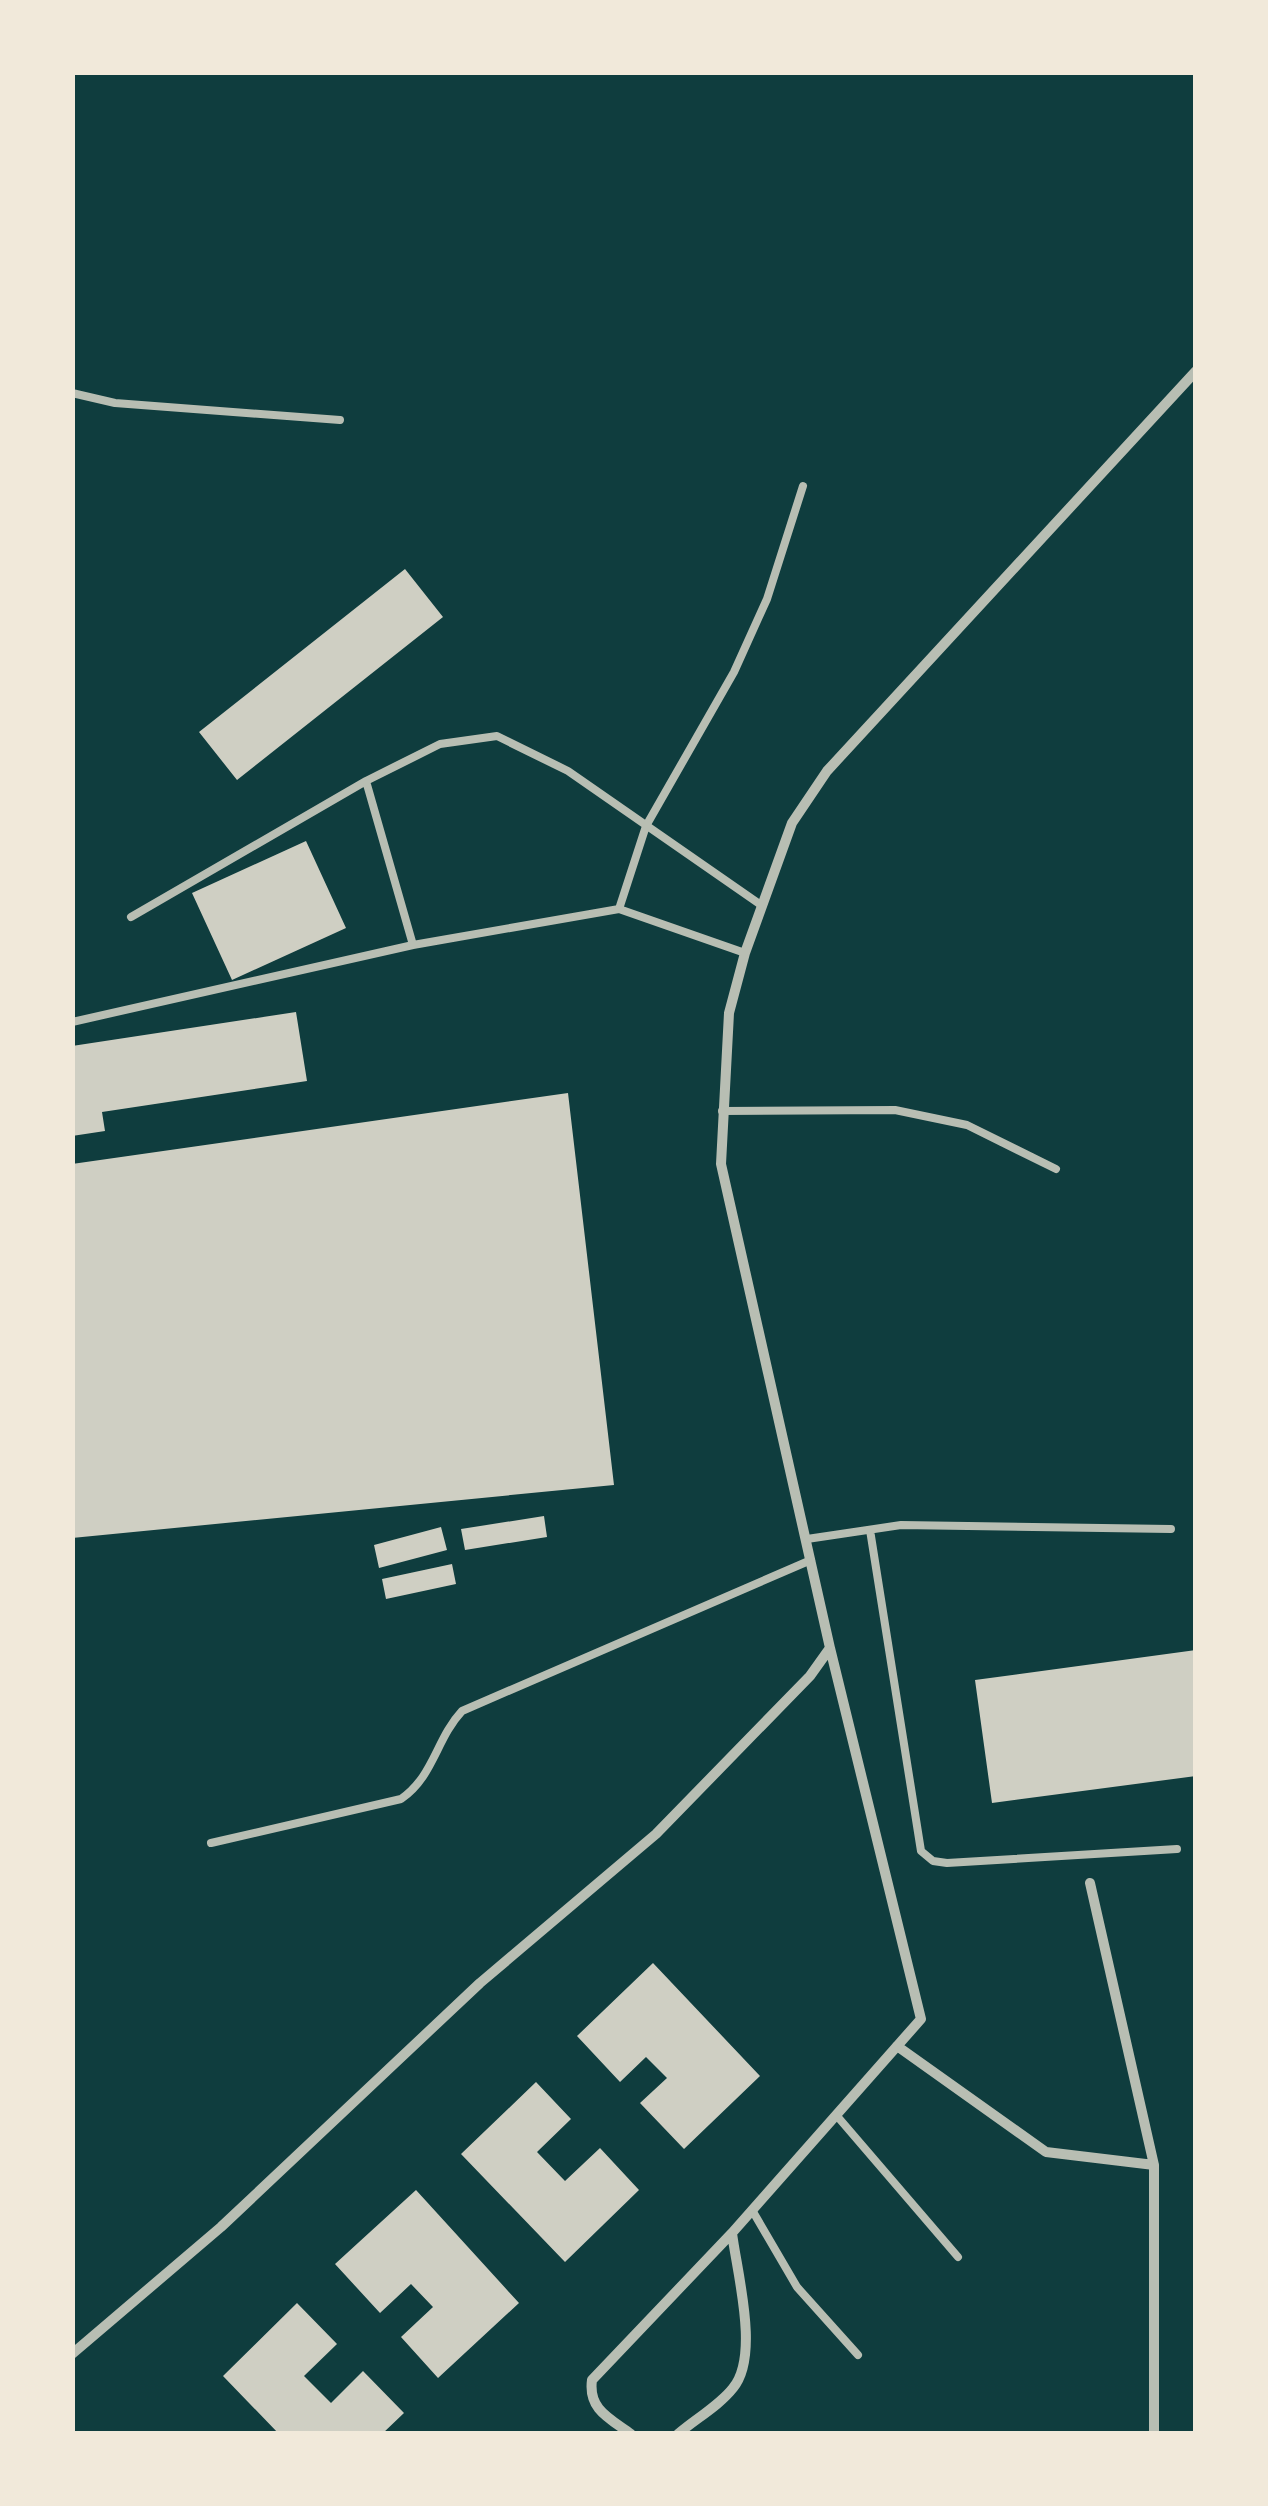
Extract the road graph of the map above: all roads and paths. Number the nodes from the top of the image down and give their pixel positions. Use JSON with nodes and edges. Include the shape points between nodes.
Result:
{"nodes":[{"id":1,"x":1196,"y":371,"type":"edge"},
{"id":2,"x":72,"y":393,"type":"edge"},
{"id":3,"x":340,"y":420,"type":"dead end"},
{"id":4,"x":803,"y":486,"type":"dead end"},
{"id":5,"x":366,"y":781,"type":"junction"},
{"id":6,"x":646,"y":826,"type":"junction"},
{"id":7,"x":761,"y":905,"type":"junction"},
{"id":8,"x":619,"y":909,"type":"junction"},
{"id":9,"x":131,"y":916,"type":"dead end"},
{"id":10,"x":413,"y":945,"type":"junction"},
{"id":11,"x":745,"y":952,"type":"junction"},
{"id":12,"x":72,"y":1022,"type":"edge"},
{"id":13,"x":722,"y":1111,"type":"junction"},
{"id":14,"x":1056,"y":1170,"type":"dead end"},
{"id":15,"x":1171,"y":1529,"type":"dead end"},
{"id":16,"x":870,"y":1530,"type":"junction"},
{"id":17,"x":806,"y":1540,"type":"junction"},
{"id":18,"x":811,"y":1560,"type":"junction"},
{"id":19,"x":830,"y":1648,"type":"junction"},
{"id":20,"x":211,"y":1843,"type":"dead end"},
{"id":21,"x":1177,"y":1850,"type":"dead end"},
{"id":22,"x":1090,"y":1884,"type":"dead end"},
{"id":23,"x":897,"y":2046,"type":"junction"},
{"id":24,"x":837,"y":2116,"type":"junction"},
{"id":25,"x":1154,"y":2164,"type":"junction"},
{"id":26,"x":752,"y":2210,"type":"junction"},
{"id":27,"x":732,"y":2233,"type":"junction"},
{"id":28,"x":958,"y":2257,"type":"dead end"},
{"id":29,"x":72,"y":2354,"type":"edge"},
{"id":30,"x":858,"y":2355,"type":"dead end"},
{"id":31,"x":630,"y":2434,"type":"edge"},
{"id":32,"x":678,"y":2434,"type":"edge"},
{"id":33,"x":1154,"y":2434,"type":"edge"}],
"edges":[{"from":1,"to":7,"type":"street","via":[[826,771],[792,823]]},
{"from":2,"to":3,"type":"lane","via":[[114,403]]},
{"from":4,"to":6,"type":"lane","via":[[734,672]]},
{"from":5,"to":6,"type":"lane","via":[[440,744],[497,736],[568,771]]},
{"from":5,"to":9,"type":"lane"},
{"from":5,"to":10,"type":"lane"},
{"from":6,"to":7,"type":"lane"},
{"from":6,"to":8,"type":"lane"},
{"from":7,"to":11,"type":"street"},
{"from":8,"to":10,"type":"lane"},
{"from":8,"to":11,"type":"lane"},
{"from":10,"to":12,"type":"lane"},
{"from":11,"to":13,"type":"street","via":[[729,1013]]},
{"from":13,"to":14,"type":"lane","via":[[895,1110],[966,1125]]},
{"from":13,"to":17,"type":"street","via":[[720,1164]]},
{"from":15,"to":16,"type":"lane"},
{"from":16,"to":17,"type":"lane"},
{"from":16,"to":21,"type":"lane","via":[[922,1851],[947,1863]]},
{"from":17,"to":18,"type":"street"},
{"from":18,"to":19,"type":"street"},
{"from":18,"to":20,"type":"lane","via":[[462,1711],[431,1770],[401,1799]]},
{"from":19,"to":23,"type":"street","via":[[921,2018]]},
{"from":19,"to":29,"type":"street","via":[[656,1834],[480,1983],[221,2228]]},
{"from":22,"to":25,"type":"street"},
{"from":23,"to":24,"type":"street"},
{"from":23,"to":25,"type":"street","via":[[1046,2152]]},
{"from":24,"to":26,"type":"street"},
{"from":24,"to":28,"type":"lane"},
{"from":25,"to":33,"type":"street"},
{"from":26,"to":27,"type":"street"},
{"from":26,"to":30,"type":"lane","via":[[797,2287]]},
{"from":27,"to":31,"type":"street","via":[[592,2380],[598,2410]]},
{"from":27,"to":32,"type":"street","via":[[747,2348],[744,2372]]}]}
